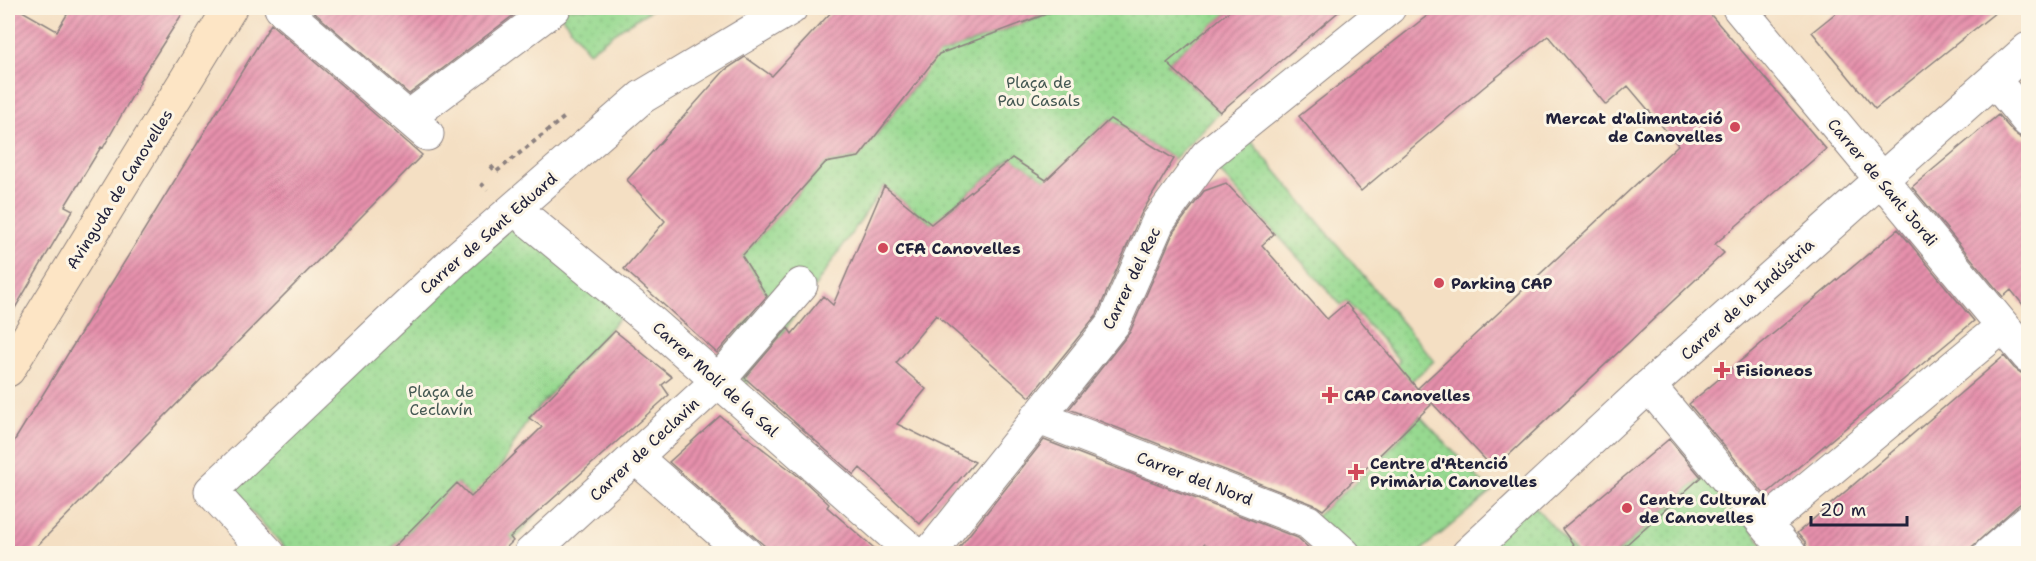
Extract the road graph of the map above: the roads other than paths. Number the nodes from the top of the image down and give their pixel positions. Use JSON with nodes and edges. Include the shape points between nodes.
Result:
{"nodes":[{"id":1,"x":230,"y":8,"type":"edge"},
{"id":2,"x":281,"y":8,"type":"edge"},
{"id":3,"x":554,"y":8,"type":"edge"},
{"id":4,"x":791,"y":8,"type":"edge"},
{"id":5,"x":1389,"y":8,"type":"edge"},
{"id":6,"x":1738,"y":8,"type":"edge"},
{"id":7,"x":2028,"y":49,"type":"edge"},
{"id":8,"x":1994,"y":80,"type":"junction"},
{"id":9,"x":2028,"y":121,"type":"edge"},
{"id":10,"x":1881,"y":180,"type":"junction"},
{"id":11,"x":515,"y":209,"type":"junction"},
{"id":12,"x":801,"y":285,"type":"dead end"},
{"id":13,"x":2003,"y":326,"type":"junction"},
{"id":14,"x":2028,"y":356,"type":"edge"},
{"id":15,"x":8,"y":370,"type":"edge"},
{"id":16,"x":718,"y":381,"type":"junction"},
{"id":17,"x":1649,"y":386,"type":"junction"},
{"id":18,"x":1038,"y":417,"type":"junction"},
{"id":19,"x":636,"y":458,"type":"junction"},
{"id":20,"x":2028,"y":521,"type":"edge"},
{"id":21,"x":1765,"y":524,"type":"junction"},
{"id":22,"x":269,"y":554,"type":"edge"},
{"id":23,"x":530,"y":554,"type":"edge"},
{"id":24,"x":746,"y":554,"type":"edge"},
{"id":25,"x":915,"y":554,"type":"edge"},
{"id":26,"x":929,"y":554,"type":"edge"},
{"id":27,"x":1344,"y":554,"type":"edge"},
{"id":28,"x":1468,"y":554,"type":"edge"},
{"id":29,"x":1790,"y":554,"type":"edge"},
{"id":30,"x":1990,"y":554,"type":"edge"}],
"edges":[{"from":1,"to":15,"type":"street","name":"Avinguda de Canovelles"},
{"from":2,"to":3,"type":"street","via":[[418,125]]},
{"from":4,"to":11,"type":"street","name":"Carrer de Sant Eduard","via":[[642,97]]},
{"from":5,"to":18,"type":"street","name":"Carrer del Rec","via":[[1207,155],[1158,222],[1113,324]]},
{"from":6,"to":10,"type":"street","name":"Carrer de Sant Jordi"},
{"from":7,"to":8,"type":"street","name":"Carrer de la Indústria"},
{"from":8,"to":9,"type":"street"},
{"from":8,"to":10,"type":"street","name":"Carrer de la Indústria"},
{"from":10,"to":13,"type":"street","name":"Carrer de Sant Jordi"},
{"from":10,"to":17,"type":"street","name":"Carrer de la Indústria"},
{"from":11,"to":16,"type":"street","name":"Carrer Molí de la Sal"},
{"from":11,"to":22,"type":"street","name":"Carrer de Sant Eduard","via":[[455,260],[211,491]]},
{"from":12,"to":16,"type":"street","name":"Carrer de Ceclavin"},
{"from":13,"to":14,"type":"street","name":"Carrer de Sant Jordi"},
{"from":13,"to":21,"type":"street"},
{"from":16,"to":19,"type":"street","name":"Carrer de Ceclavin"},
{"from":16,"to":25,"type":"street","name":"Carrer Molí de la Sal"},
{"from":17,"to":21,"type":"street"},
{"from":17,"to":28,"type":"street","name":"Carrer de la Indústria"},
{"from":18,"to":26,"type":"street","name":"Carrer del Rec"},
{"from":18,"to":27,"type":"street","name":"Carrer del Nord","via":[[1308,522]]},
{"from":19,"to":23,"type":"street","name":"Carrer de Ceclavin"},
{"from":19,"to":24,"type":"street"},
{"from":20,"to":30,"type":"street"},
{"from":21,"to":29,"type":"street"}]}
